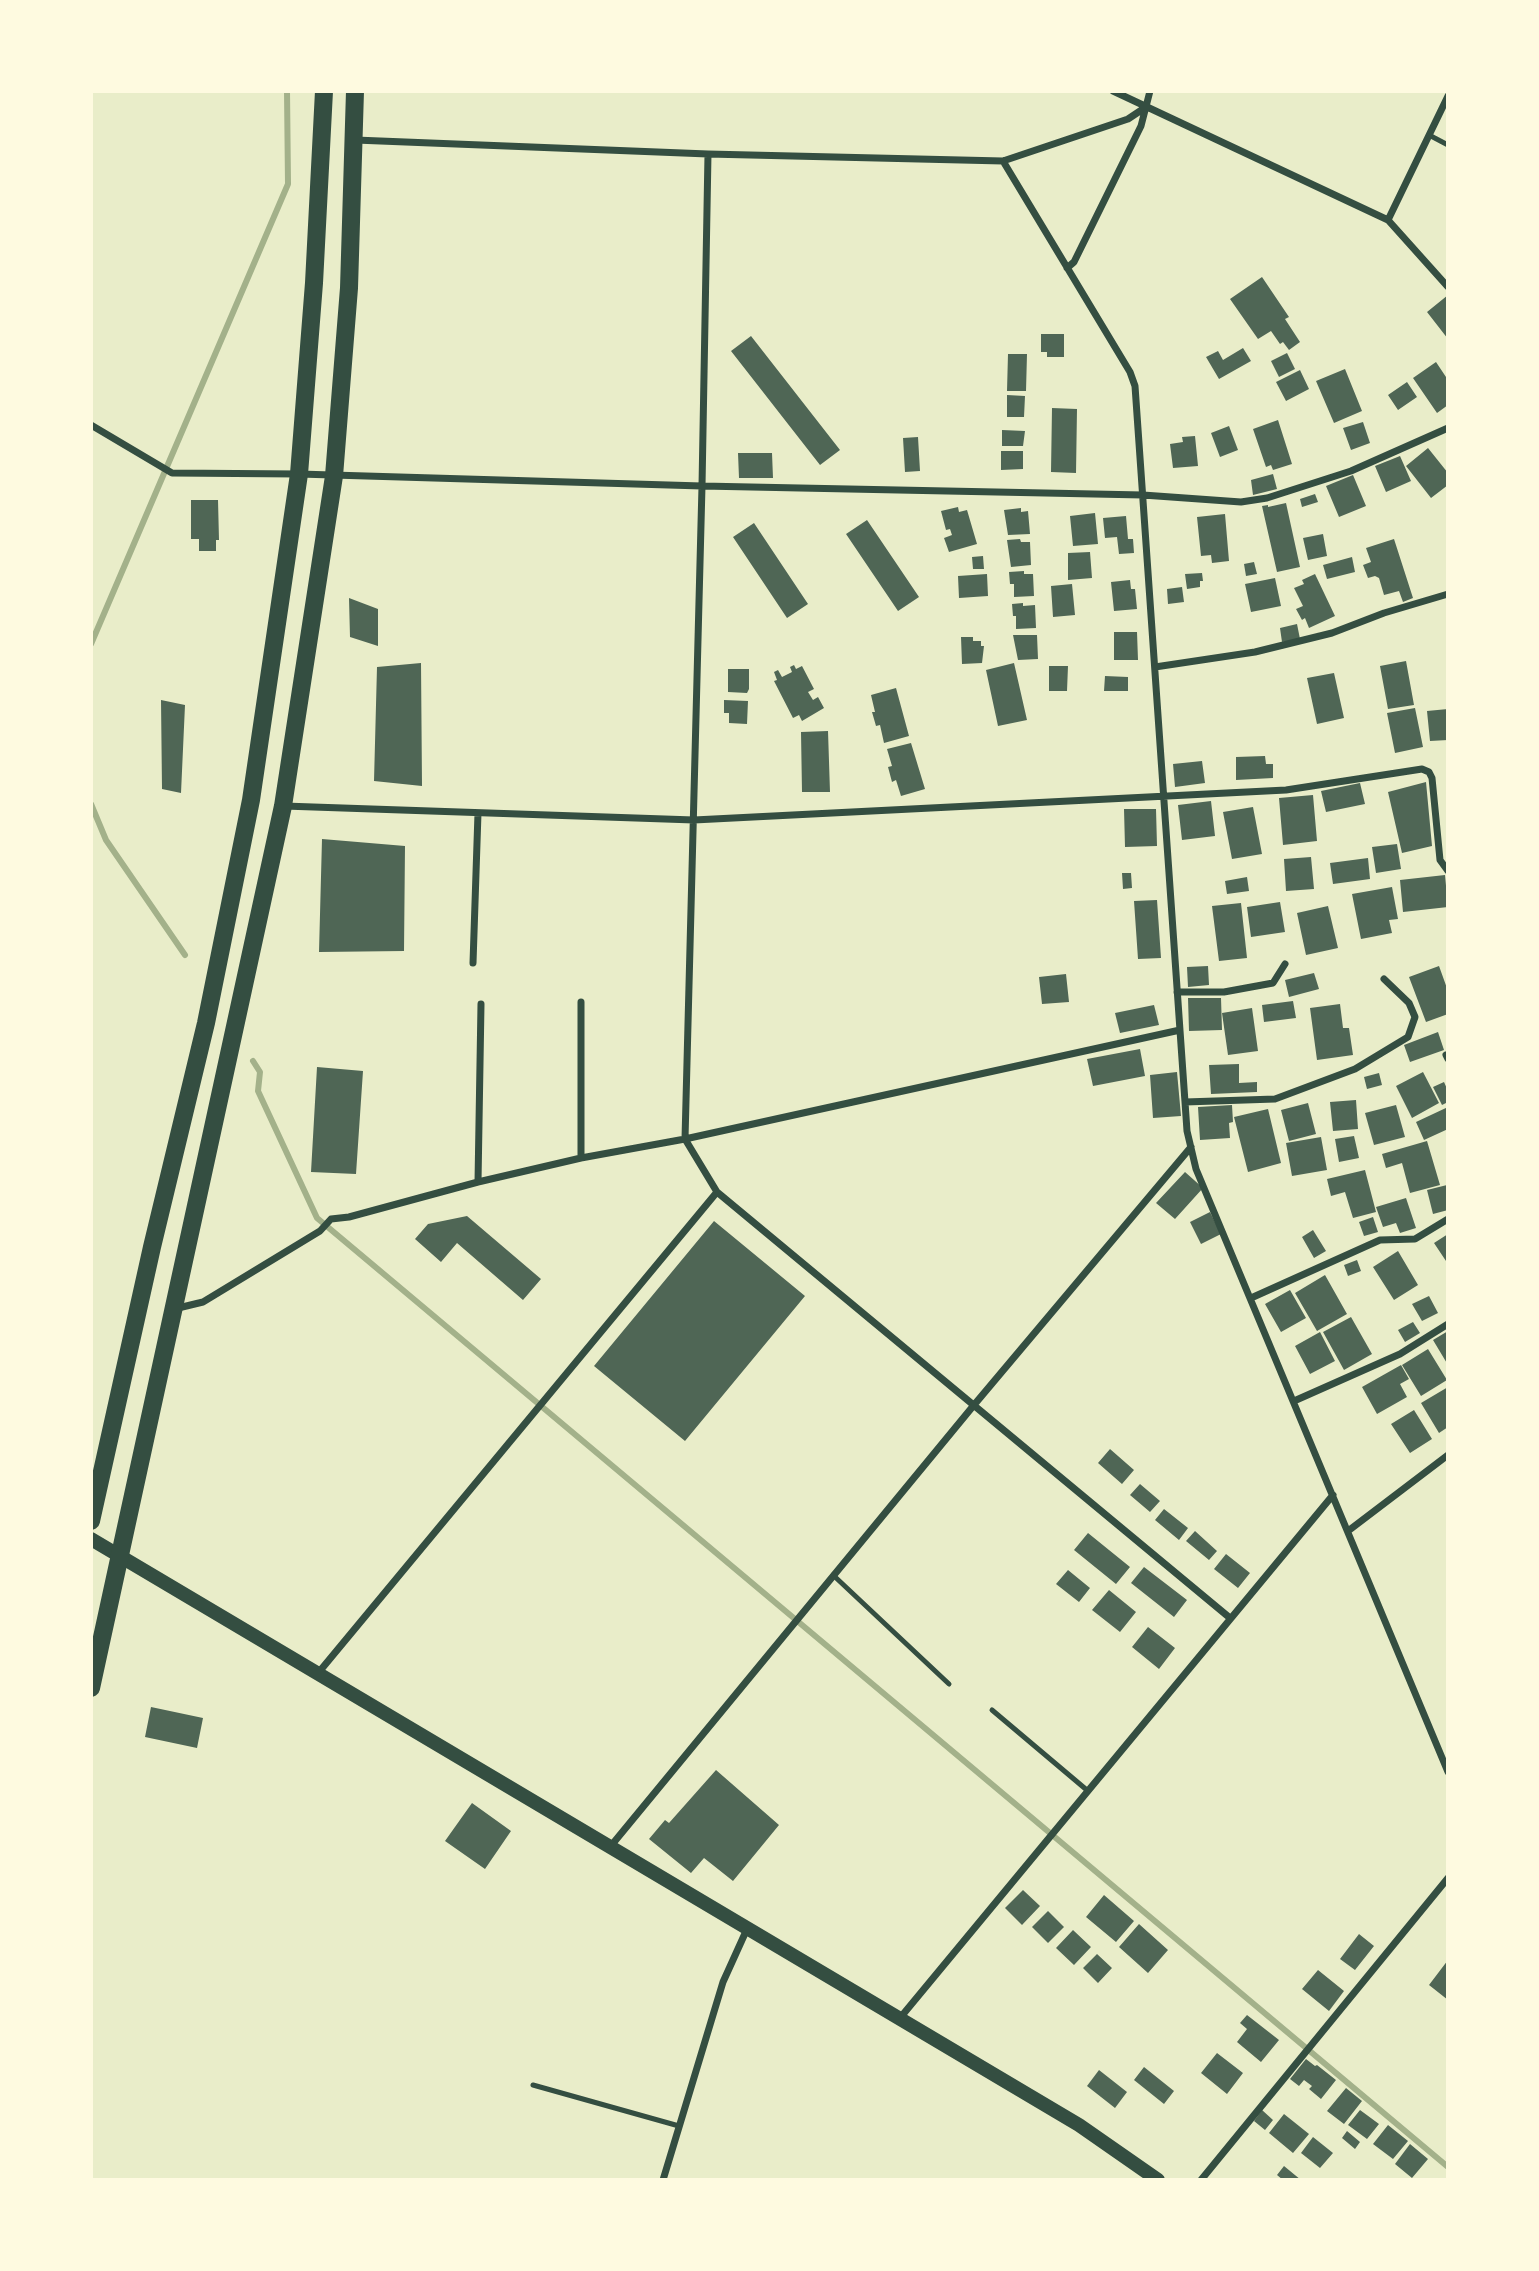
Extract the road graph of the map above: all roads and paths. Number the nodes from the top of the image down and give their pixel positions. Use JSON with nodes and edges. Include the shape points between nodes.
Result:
{"nodes":[{"id":1,"x":324,"y":91,"type":"edge"},
{"id":2,"x":355,"y":91,"type":"edge"},
{"id":3,"x":1114,"y":91,"type":"edge"},
{"id":4,"x":1150,"y":91,"type":"edge"},
{"id":5,"x":1448,"y":96,"type":"edge"},
{"id":6,"x":1146,"y":107,"type":"junction"},
{"id":7,"x":1429,"y":135,"type":"junction"},
{"id":8,"x":355,"y":140,"type":"junction"},
{"id":9,"x":1448,"y":145,"type":"edge"},
{"id":10,"x":708,"y":154,"type":"junction"},
{"id":11,"x":1003,"y":161,"type":"junction"},
{"id":12,"x":1388,"y":220,"type":"junction"},
{"id":13,"x":1067,"y":268,"type":"junction"},
{"id":14,"x":1448,"y":287,"type":"edge"},
{"id":15,"x":91,"y":425,"type":"edge"},
{"id":16,"x":1448,"y":428,"type":"edge"},
{"id":17,"x":299,"y":474,"type":"junction"},
{"id":18,"x":334,"y":476,"type":"junction"},
{"id":19,"x":702,"y":486,"type":"junction"},
{"id":20,"x":1143,"y":495,"type":"junction"},
{"id":21,"x":1448,"y":594,"type":"edge"},
{"id":22,"x":1155,"y":667,"type":"junction"},
{"id":23,"x":1164,"y":798,"type":"junction"},
{"id":24,"x":283,"y":806,"type":"junction"},
{"id":25,"x":478,"y":813,"type":"junction"},
{"id":26,"x":694,"y":821,"type":"junction"},
{"id":27,"x":1448,"y":871,"type":"edge"},
{"id":28,"x":473,"y":963,"type":"dead end"},
{"id":29,"x":1286,"y":964,"type":"dead end"},
{"id":30,"x":1384,"y":979,"type":"dead end"},
{"id":31,"x":1177,"y":992,"type":"junction"},
{"id":32,"x":581,"y":1002,"type":"dead end"},
{"id":33,"x":481,"y":1004,"type":"dead end"},
{"id":34,"x":1180,"y":1030,"type":"junction"},
{"id":35,"x":1185,"y":1102,"type":"junction"},
{"id":36,"x":685,"y":1139,"type":"junction"},
{"id":37,"x":1191,"y":1147,"type":"junction"},
{"id":38,"x":581,"y":1158,"type":"junction"},
{"id":39,"x":478,"y":1182,"type":"junction"},
{"id":40,"x":717,"y":1192,"type":"junction"},
{"id":41,"x":1448,"y":1219,"type":"edge"},
{"id":42,"x":1251,"y":1298,"type":"junction"},
{"id":43,"x":174,"y":1309,"type":"junction"},
{"id":44,"x":1448,"y":1324,"type":"edge"},
{"id":45,"x":1294,"y":1401,"type":"junction"},
{"id":46,"x":974,"y":1405,"type":"junction"},
{"id":47,"x":1448,"y":1455,"type":"edge"},
{"id":48,"x":1333,"y":1494,"type":"junction"},
{"id":49,"x":91,"y":1521,"type":"edge"},
{"id":50,"x":1348,"y":1531,"type":"junction"},
{"id":51,"x":91,"y":1539,"type":"edge"},
{"id":52,"x":120,"y":1557,"type":"junction"},
{"id":53,"x":833,"y":1576,"type":"junction"},
{"id":54,"x":1230,"y":1618,"type":"junction"},
{"id":55,"x":319,"y":1672,"type":"junction"},
{"id":56,"x":949,"y":1684,"type":"dead end"},
{"id":57,"x":91,"y":1688,"type":"edge"},
{"id":58,"x":992,"y":1710,"type":"dead end"},
{"id":59,"x":1448,"y":1772,"type":"edge"},
{"id":60,"x":1088,"y":1791,"type":"junction"},
{"id":61,"x":610,"y":1847,"type":"junction"},
{"id":62,"x":1448,"y":1878,"type":"edge"},
{"id":63,"x":747,"y":1929,"type":"junction"},
{"id":64,"x":900,"y":2018,"type":"junction"},
{"id":65,"x":533,"y":2085,"type":"dead end"},
{"id":66,"x":679,"y":2126,"type":"junction"},
{"id":67,"x":663,"y":2180,"type":"edge"},
{"id":68,"x":1158,"y":2180,"type":"edge"},
{"id":69,"x":1201,"y":2180,"type":"edge"}],
"edges":[{"from":1,"to":17,"type":"highway"},
{"from":2,"to":8,"type":"highway"},
{"from":3,"to":6,"type":"street"},
{"from":4,"to":6,"type":"street"},
{"from":5,"to":7,"type":"street"},
{"from":6,"to":11,"type":"street","via":[[1128,119]]},
{"from":6,"to":12,"type":"street"},
{"from":6,"to":13,"type":"street","via":[[1141,126]]},
{"from":7,"to":9,"type":"lane"},
{"from":7,"to":12,"type":"street"},
{"from":8,"to":10,"type":"street"},
{"from":8,"to":18,"type":"highway"},
{"from":10,"to":11,"type":"street"},
{"from":10,"to":19,"type":"street"},
{"from":11,"to":13,"type":"street"},
{"from":12,"to":14,"type":"street"},
{"from":13,"to":20,"type":"street","via":[[1136,386]]},
{"from":15,"to":17,"type":"street","via":[[172,473]]},
{"from":16,"to":20,"type":"street","via":[[1351,471],[1267,498],[1241,502]]},
{"from":17,"to":18,"type":"street"},
{"from":17,"to":49,"type":"highway","via":[[251,800],[206,1023]]},
{"from":18,"to":19,"type":"street"},
{"from":18,"to":24,"type":"highway"},
{"from":19,"to":20,"type":"street"},
{"from":19,"to":26,"type":"street"},
{"from":20,"to":22,"type":"street"},
{"from":21,"to":22,"type":"street","via":[[1332,633],[1255,652]]},
{"from":22,"to":23,"type":"street"},
{"from":23,"to":26,"type":"street"},
{"from":23,"to":27,"type":"street","via":[[1286,790],[1422,769],[1432,778],[1440,860]]},
{"from":23,"to":31,"type":"street"},
{"from":24,"to":25,"type":"street"},
{"from":24,"to":43,"type":"highway"},
{"from":25,"to":26,"type":"street"},
{"from":25,"to":28,"type":"street"},
{"from":26,"to":36,"type":"street"},
{"from":29,"to":31,"type":"street","via":[[1273,983],[1224,992]]},
{"from":30,"to":35,"type":"street","via":[[1409,1003],[1415,1017],[1408,1037],[1355,1069],[1275,1098]]},
{"from":31,"to":34,"type":"street"},
{"from":32,"to":38,"type":"street"},
{"from":33,"to":39,"type":"street"},
{"from":34,"to":35,"type":"street"},
{"from":34,"to":36,"type":"street"},
{"from":35,"to":37,"type":"street"},
{"from":36,"to":38,"type":"street"},
{"from":36,"to":40,"type":"street"},
{"from":37,"to":42,"type":"street"},
{"from":37,"to":46,"type":"street"},
{"from":38,"to":39,"type":"street"},
{"from":39,"to":43,"type":"street","via":[[331,1219],[320,1231],[203,1302]]},
{"from":40,"to":46,"type":"street"},
{"from":40,"to":55,"type":"street"},
{"from":41,"to":42,"type":"street","via":[[1415,1239],[1380,1240]]},
{"from":42,"to":45,"type":"street"},
{"from":43,"to":52,"type":"highway"},
{"from":44,"to":45,"type":"street","via":[[1400,1354]]},
{"from":45,"to":48,"type":"street"},
{"from":46,"to":53,"type":"street"},
{"from":46,"to":54,"type":"street"},
{"from":47,"to":50,"type":"street"},
{"from":48,"to":50,"type":"street"},
{"from":48,"to":54,"type":"street"},
{"from":50,"to":59,"type":"street"},
{"from":51,"to":52,"type":"main road"},
{"from":52,"to":55,"type":"main road"},
{"from":52,"to":57,"type":"highway"},
{"from":53,"to":56,"type":"lane"},
{"from":53,"to":61,"type":"street"},
{"from":54,"to":60,"type":"street"},
{"from":55,"to":61,"type":"main road"},
{"from":58,"to":60,"type":"lane"},
{"from":60,"to":64,"type":"street"},
{"from":61,"to":63,"type":"main road"},
{"from":62,"to":69,"type":"street"},
{"from":63,"to":64,"type":"main road"},
{"from":63,"to":66,"type":"street","via":[[723,1982]]},
{"from":64,"to":68,"type":"main road","via":[[1079,2125]]},
{"from":65,"to":66,"type":"lane"},
{"from":66,"to":67,"type":"street"}]}
